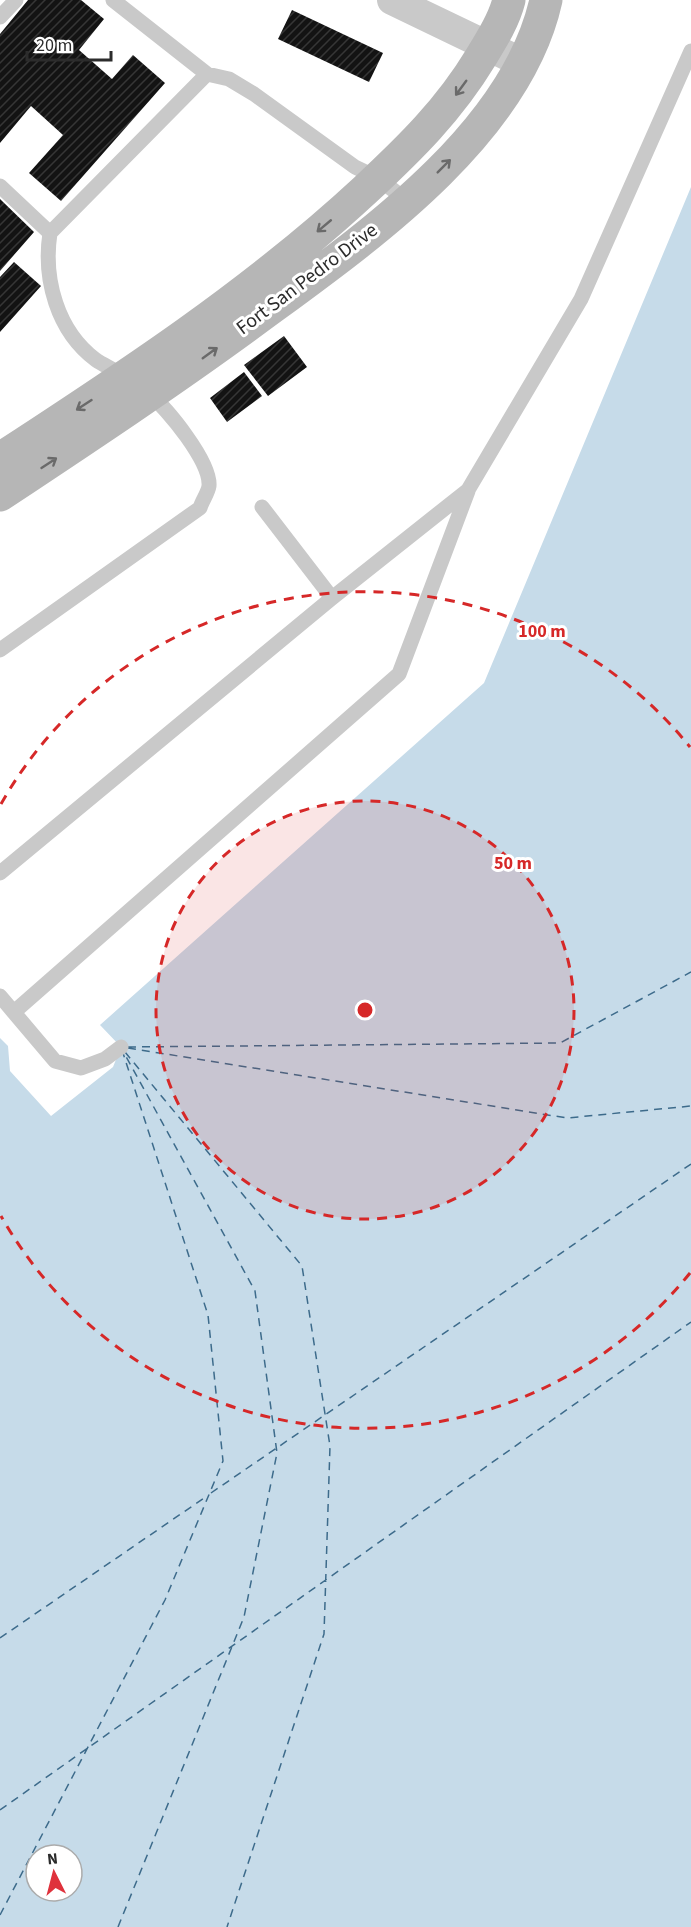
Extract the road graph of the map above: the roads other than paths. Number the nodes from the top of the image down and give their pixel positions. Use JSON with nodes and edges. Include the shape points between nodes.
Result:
{"nodes":[{"id":1,"x":16,"y":0,"type":"edge"},
{"id":2,"x":113,"y":0,"type":"edge"},
{"id":3,"x":392,"y":0,"type":"edge"},
{"id":4,"x":509,"y":0,"type":"edge"},
{"id":5,"x":546,"y":0,"type":"edge"},
{"id":6,"x":0,"y":17,"type":"edge"},
{"id":7,"x":488,"y":45,"type":"junction"},
{"id":8,"x":691,"y":51,"type":"edge"},
{"id":9,"x":523,"y":63,"type":"junction"},
{"id":10,"x":207,"y":74,"type":"junction"},
{"id":11,"x":378,"y":178,"type":"junction"},
{"id":12,"x":0,"y":186,"type":"edge"},
{"id":13,"x":407,"y":201,"type":"junction"},
{"id":14,"x":50,"y":233,"type":"junction"},
{"id":15,"x":124,"y":378,"type":"junction"},
{"id":16,"x":152,"y":395,"type":"junction"},
{"id":17,"x":0,"y":459,"type":"edge"},
{"id":18,"x":468,"y":490,"type":"junction"},
{"id":19,"x":0,"y":495,"type":"edge"},
{"id":20,"x":261,"y":507,"type":"dead end"},
{"id":21,"x":332,"y":598,"type":"junction"},
{"id":22,"x":0,"y":650,"type":"edge"},
{"id":23,"x":0,"y":873,"type":"edge"},
{"id":24,"x":0,"y":996,"type":"edge"},
{"id":25,"x":14,"y":1012,"type":"junction"},
{"id":26,"x":121,"y":1047,"type":"dead end"}],
"edges":[{"from":1,"to":6,"type":"lane"},
{"from":2,"to":10,"type":"lane"},
{"from":3,"to":7,"type":"street"},
{"from":4,"to":7,"type":"main road","name":"Fort San Pedro Drive"},
{"from":5,"to":9,"type":"main road","name":"Fort San Pedro Drive"},
{"from":7,"to":9,"type":"street"},
{"from":7,"to":11,"type":"main road","name":"Fort San Pedro Drive","one_way":true,"via":[[466,81],[427,130]]},
{"from":8,"to":18,"type":"lane","via":[[581,298]]},
{"from":13,"to":9,"type":"main road","name":"Fort San Pedro Drive","one_way":true,"via":[[474,136]]},
{"from":10,"to":11,"type":"lane","via":[[229,79],[355,167]]},
{"from":10,"to":14,"type":"lane"},
{"from":11,"to":13,"type":"lane"},
{"from":11,"to":15,"type":"main road","name":"Fort San Pedro Drive","one_way":true,"via":[[280,263]]},
{"from":12,"to":14,"type":"lane"},
{"from":16,"to":13,"type":"main road","name":"Fort San Pedro Drive","one_way":true,"via":[[353,247]]},
{"from":14,"to":15,"type":"lane","via":[[48,276],[70,333],[95,359]]},
{"from":15,"to":16,"type":"lane"},
{"from":15,"to":17,"type":"main road","name":"Fort San Pedro Drive","one_way":true},
{"from":19,"to":16,"type":"main road","name":"Fort San Pedro Drive","one_way":true},
{"from":16,"to":22,"type":"lane","via":[[204,462],[209,486],[200,508]]},
{"from":18,"to":21,"type":"lane"},
{"from":18,"to":25,"type":"lane","via":[[399,674]]},
{"from":20,"to":21,"type":"lane"},
{"from":21,"to":23,"type":"lane"},
{"from":24,"to":25,"type":"lane"},
{"from":25,"to":26,"type":"lane","via":[[55,1061],[81,1068],[105,1059]]}]}
